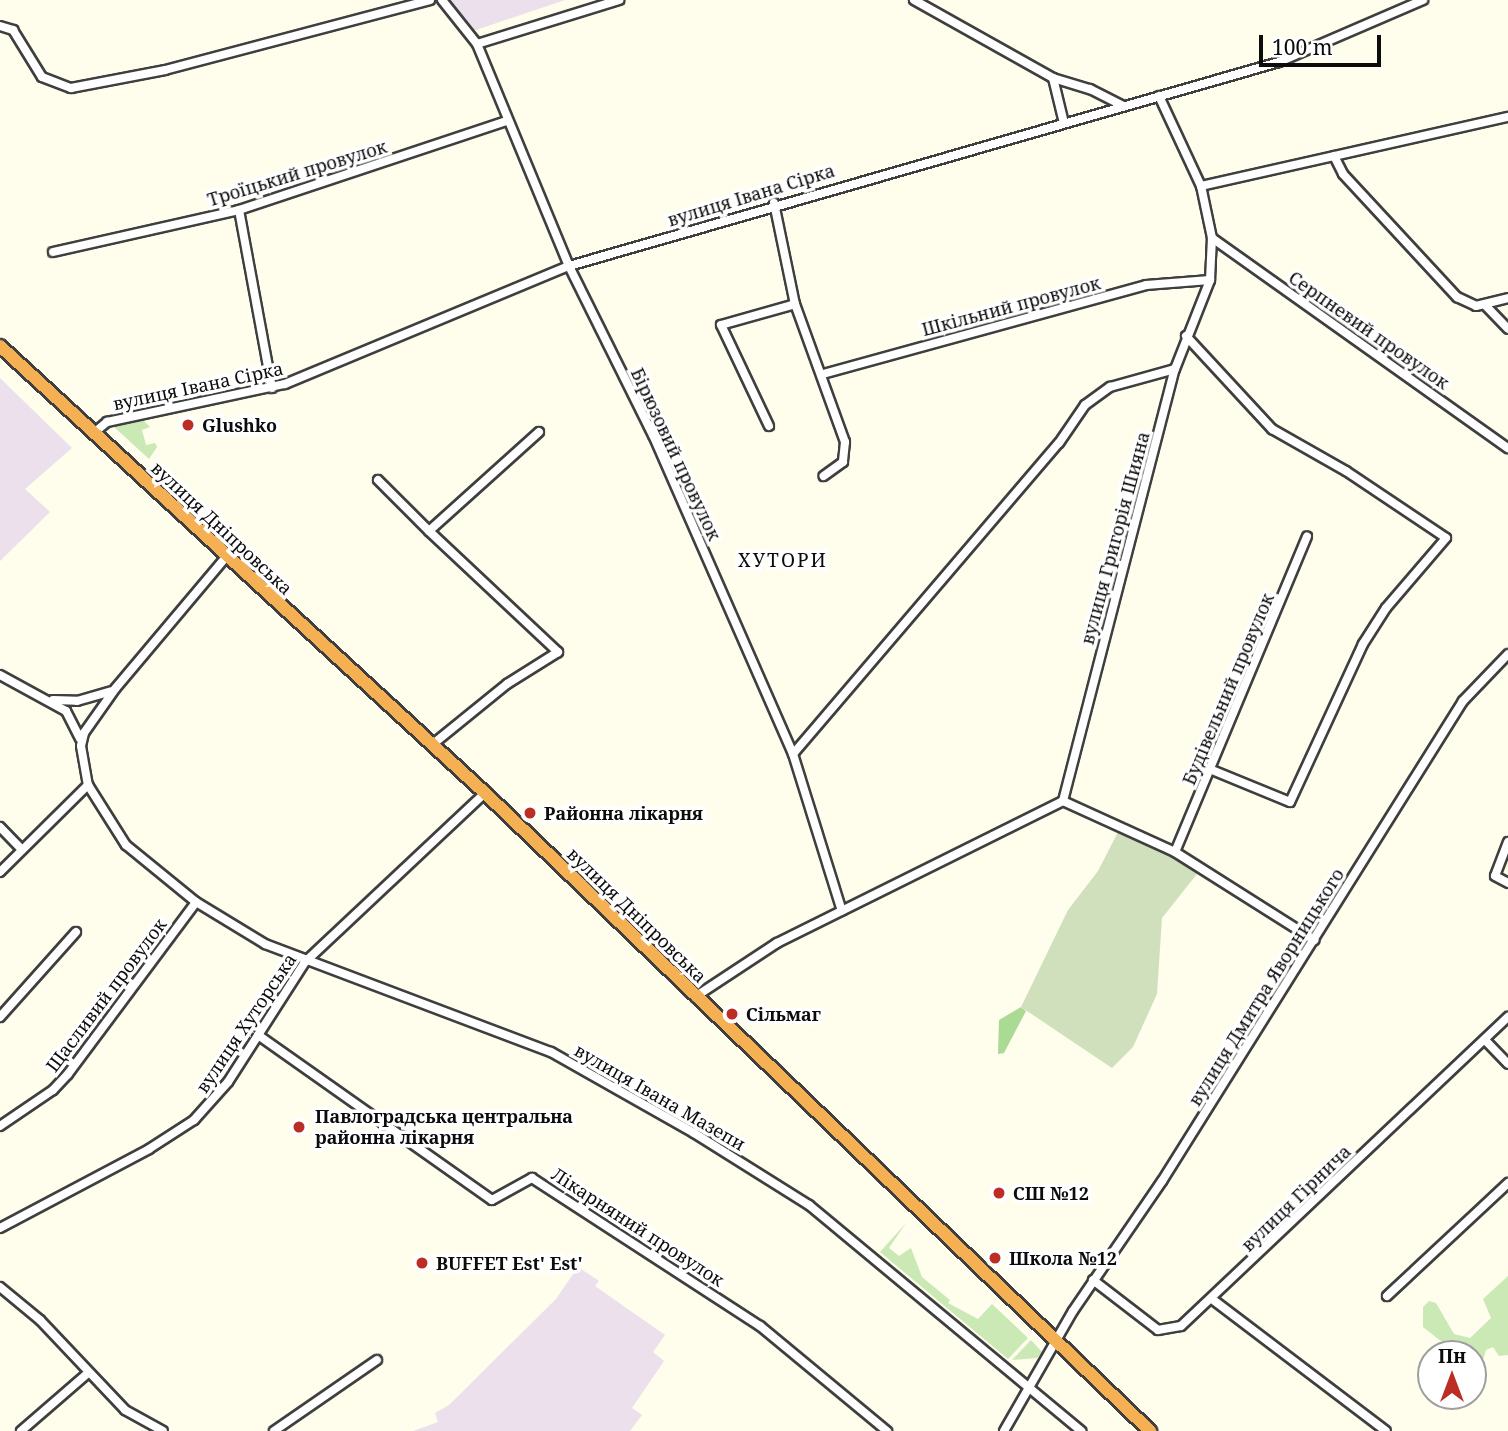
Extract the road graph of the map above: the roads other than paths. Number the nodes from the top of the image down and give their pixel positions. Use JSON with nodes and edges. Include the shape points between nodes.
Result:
{"nodes":[{"id":1,"x":430,"y":0,"type":"edge"},
{"id":2,"x":442,"y":0,"type":"edge"},
{"id":3,"x":619,"y":0,"type":"edge"},
{"id":4,"x":914,"y":0,"type":"edge"},
{"id":5,"x":1423,"y":0,"type":"edge"},
{"id":6,"x":0,"y":26,"type":"edge"},
{"id":7,"x":477,"y":44,"type":"junction"},
{"id":8,"x":1053,"y":78,"type":"junction"},
{"id":9,"x":1158,"y":96,"type":"junction"},
{"id":10,"x":1123,"y":106,"type":"junction"},
{"id":11,"x":1508,"y":117,"type":"edge"},
{"id":12,"x":506,"y":121,"type":"junction"},
{"id":13,"x":1064,"y":123,"type":"junction"},
{"id":14,"x":1334,"y":156,"type":"junction"},
{"id":15,"x":1200,"y":186,"type":"junction"},
{"id":16,"x":774,"y":203,"type":"junction"},
{"id":17,"x":239,"y":210,"type":"junction"},
{"id":18,"x":1212,"y":238,"type":"junction"},
{"id":19,"x":53,"y":252,"type":"dead end"},
{"id":20,"x":569,"y":266,"type":"junction"},
{"id":21,"x":1210,"y":280,"type":"junction"},
{"id":22,"x":1508,"y":298,"type":"edge"},
{"id":23,"x":796,"y":304,"type":"junction"},
{"id":24,"x":1485,"y":305,"type":"junction"},
{"id":25,"x":1508,"y":329,"type":"edge"},
{"id":26,"x":1186,"y":336,"type":"junction"},
{"id":27,"x":0,"y":346,"type":"edge"},
{"id":28,"x":1175,"y":369,"type":"junction"},
{"id":29,"x":823,"y":374,"type":"junction"},
{"id":30,"x":272,"y":388,"type":"junction"},
{"id":31,"x":769,"y":426,"type":"dead end"},
{"id":32,"x":95,"y":432,"type":"junction"},
{"id":33,"x":539,"y":432,"type":"dead end"},
{"id":34,"x":1508,"y":448,"type":"edge"},
{"id":35,"x":824,"y":476,"type":"dead end"},
{"id":36,"x":378,"y":480,"type":"dead end"},
{"id":37,"x":429,"y":531,"type":"junction"},
{"id":38,"x":1307,"y":537,"type":"dead end"},
{"id":39,"x":226,"y":557,"type":"junction"},
{"id":40,"x":1508,"y":654,"type":"edge"},
{"id":41,"x":0,"y":676,"type":"edge"},
{"id":42,"x":115,"y":689,"type":"junction"},
{"id":43,"x":50,"y":699,"type":"junction"},
{"id":44,"x":433,"y":744,"type":"junction"},
{"id":45,"x":81,"y":746,"type":"junction"},
{"id":46,"x":793,"y":754,"type":"junction"},
{"id":47,"x":1212,"y":770,"type":"junction"},
{"id":48,"x":88,"y":785,"type":"junction"},
{"id":49,"x":485,"y":793,"type":"junction"},
{"id":50,"x":1063,"y":801,"type":"junction"},
{"id":51,"x":0,"y":827,"type":"edge"},
{"id":52,"x":1508,"y":842,"type":"edge"},
{"id":53,"x":21,"y":849,"type":"junction"},
{"id":54,"x":1175,"y":852,"type":"junction"},
{"id":55,"x":0,"y":872,"type":"edge"},
{"id":56,"x":1508,"y":883,"type":"edge"},
{"id":57,"x":196,"y":902,"type":"junction"},
{"id":58,"x":842,"y":911,"type":"junction"},
{"id":59,"x":76,"y":932,"type":"dead end"},
{"id":60,"x":1314,"y":940,"type":"junction"},
{"id":61,"x":305,"y":962,"type":"junction"},
{"id":62,"x":695,"y":997,"type":"junction"},
{"id":63,"x":0,"y":1017,"type":"edge"},
{"id":64,"x":1508,"y":1017,"type":"edge"},
{"id":65,"x":258,"y":1035,"type":"junction"},
{"id":66,"x":1485,"y":1040,"type":"junction"},
{"id":67,"x":1508,"y":1064,"type":"edge"},
{"id":68,"x":0,"y":1126,"type":"edge"},
{"id":69,"x":1508,"y":1183,"type":"edge"},
{"id":70,"x":0,"y":1228,"type":"edge"},
{"id":71,"x":1093,"y":1280,"type":"junction"},
{"id":72,"x":0,"y":1287,"type":"edge"},
{"id":73,"x":1388,"y":1296,"type":"dead end"},
{"id":74,"x":1212,"y":1299,"type":"junction"},
{"id":75,"x":1056,"y":1342,"type":"junction"},
{"id":76,"x":377,"y":1360,"type":"dead end"},
{"id":77,"x":88,"y":1374,"type":"junction"},
{"id":78,"x":1030,"y":1387,"type":"junction"},
{"id":79,"x":22,"y":1431,"type":"edge"},
{"id":80,"x":163,"y":1431,"type":"edge"},
{"id":81,"x":274,"y":1431,"type":"edge"},
{"id":82,"x":887,"y":1431,"type":"edge"},
{"id":83,"x":1004,"y":1431,"type":"edge"},
{"id":84,"x":1081,"y":1431,"type":"edge"},
{"id":85,"x":1150,"y":1431,"type":"edge"},
{"id":86,"x":1387,"y":1431,"type":"edge"}],
"edges":[{"from":1,"to":6,"type":"street","via":[[165,70],[71,88],[43,77],[13,30]]},
{"from":2,"to":7,"type":"street","name":"Бірюзовий провулок"},
{"from":3,"to":7,"type":"street"},
{"from":4,"to":8,"type":"street"},
{"from":5,"to":9,"type":"street","name":"вулиця Івана Сірка","via":[[1279,61]]},
{"from":7,"to":12,"type":"street","name":"Бірюзовий провулок"},
{"from":8,"to":10,"type":"street","via":[[1090,89]]},
{"from":8,"to":13,"type":"street"},
{"from":9,"to":10,"type":"street","name":"вулиця Івана Сірка"},
{"from":9,"to":15,"type":"street","name":"вулиця Григорія Шияна"},
{"from":10,"to":13,"type":"street","name":"вулиця Івана Сірка"},
{"from":11,"to":14,"type":"street"},
{"from":12,"to":17,"type":"street","name":"Троїцький провулок"},
{"from":12,"to":20,"type":"street","name":"Бірюзовий провулок"},
{"from":13,"to":16,"type":"street","name":"вулиця Івана Сірка"},
{"from":14,"to":15,"type":"street"},
{"from":14,"to":24,"type":"street","via":[[1343,174],[1457,297],[1467,305]]},
{"from":15,"to":18,"type":"street","name":"вулиця Григорія Шияна"},
{"from":16,"to":20,"type":"street","name":"вулиця Івана Сірка"},
{"from":16,"to":23,"type":"street"},
{"from":17,"to":19,"type":"street","name":"Троїцький провулок"},
{"from":17,"to":30,"type":"street"},
{"from":18,"to":21,"type":"street","name":"вулиця Григорія Шияна"},
{"from":18,"to":34,"type":"street","name":"Серпневий провулок"},
{"from":20,"to":30,"type":"street","name":"вулиця Івана Сірка","via":[[344,363]]},
{"from":20,"to":46,"type":"street","name":"Бірюзовий провулок","via":[[653,435]]},
{"from":21,"to":26,"type":"street","name":"вулиця Григорія Шияна"},
{"from":21,"to":29,"type":"street","name":"Шкільний провулок","via":[[1146,285]]},
{"from":22,"to":24,"type":"street"},
{"from":23,"to":29,"type":"street"},
{"from":23,"to":31,"type":"street","via":[[721,325]]},
{"from":24,"to":25,"type":"street"},
{"from":26,"to":28,"type":"street","name":"вулиця Григорія Шияна"},
{"from":26,"to":47,"type":"street","via":[[1272,429],[1346,471],[1446,538],[1386,608],[1363,644],[1290,803]]},
{"from":27,"to":32,"type":"highway","name":"вулиця Дніпровська"},
{"from":28,"to":46,"type":"street","via":[[1110,387],[1085,405],[1059,443]]},
{"from":28,"to":50,"type":"street","name":"вулиця Григорія Шияна"},
{"from":29,"to":35,"type":"street","via":[[845,452],[836,470]]},
{"from":30,"to":32,"type":"street","name":"вулиця Івана Сірка","via":[[107,422]]},
{"from":32,"to":39,"type":"highway","name":"вулиця Дніпровська"},
{"from":33,"to":37,"type":"street"},
{"from":36,"to":37,"type":"street"},
{"from":37,"to":44,"type":"street","via":[[558,652],[507,684]]},
{"from":38,"to":47,"type":"street","name":"Будівельний провулок"},
{"from":39,"to":42,"type":"street"},
{"from":39,"to":44,"type":"highway","name":"вулиця Дніпровська"},
{"from":40,"to":60,"type":"street","name":"вулиця Дмитра Яворницького","via":[[1463,701]]},
{"from":41,"to":43,"type":"street","name":"вулиця Івана Мазепи"},
{"from":42,"to":43,"type":"street","name":"вулиця Івана Мазепи","via":[[77,701]]},
{"from":42,"to":45,"type":"street","via":[[92,718]]},
{"from":43,"to":45,"type":"street","name":"вулиця Івана Мазепи","via":[[74,722]]},
{"from":44,"to":49,"type":"highway","name":"вулиця Дніпровська"},
{"from":45,"to":48,"type":"street","name":"вулиця Івана Мазепи"},
{"from":46,"to":58,"type":"street","name":"Бірюзовий провулок"},
{"from":47,"to":54,"type":"street","name":"Будівельний провулок"},
{"from":48,"to":53,"type":"street"},
{"from":48,"to":57,"type":"street","name":"вулиця Івана Мазепи","via":[[126,845]]},
{"from":49,"to":61,"type":"street","name":"вулиця Хуторська"},
{"from":49,"to":62,"type":"highway","name":"вулиця Дніпровська"},
{"from":50,"to":54,"type":"street"},
{"from":50,"to":58,"type":"street"},
{"from":51,"to":53,"type":"street"},
{"from":52,"to":56,"type":"street","via":[[1495,876]]},
{"from":53,"to":55,"type":"street"},
{"from":54,"to":60,"type":"street"},
{"from":57,"to":61,"type":"street","name":"вулиця Івана Мазепи"},
{"from":57,"to":68,"type":"street","name":"Щасливий провулок","via":[[68,1074]]},
{"from":58,"to":62,"type":"street","via":[[767,949]]},
{"from":59,"to":63,"type":"street"},
{"from":60,"to":71,"type":"street","name":"вулиця Дмитра Яворницького","via":[[1162,1181]]},
{"from":61,"to":65,"type":"street","name":"вулиця Хуторська"},
{"from":61,"to":78,"type":"street","name":"вулиця Івана Мазепи","via":[[508,1034],[638,1098],[809,1205]]},
{"from":62,"to":75,"type":"highway","name":"вулиця Дніпровська"},
{"from":64,"to":66,"type":"street","name":"вулиця Гірнича"},
{"from":65,"to":70,"type":"street","name":"вулиця Хуторська","via":[[228,1082],[194,1120]]},
{"from":65,"to":82,"type":"street","name":"Лікарняний провулок","via":[[492,1200],[532,1178],[760,1326]]},
{"from":66,"to":67,"type":"street"},
{"from":66,"to":74,"type":"street","name":"вулиця Гірнича"},
{"from":69,"to":73,"type":"street"},
{"from":71,"to":74,"type":"street","name":"вулиця Гірнича","via":[[1158,1330],[1181,1326]]},
{"from":71,"to":75,"type":"street","name":"вулиця Дмитра Яворницького"},
{"from":72,"to":77,"type":"street","via":[[40,1320]]},
{"from":74,"to":86,"type":"street"},
{"from":75,"to":78,"type":"street","name":"вулиця Дмитра Яворницького"},
{"from":75,"to":85,"type":"highway","name":"вулиця Дніпровська"},
{"from":76,"to":81,"type":"street"},
{"from":77,"to":79,"type":"street"},
{"from":77,"to":80,"type":"street","via":[[125,1410]]},
{"from":78,"to":83,"type":"street","name":"вулиця Дмитра Яворницького"},
{"from":78,"to":84,"type":"street","name":"вулиця Івана Мазепи"}]}
